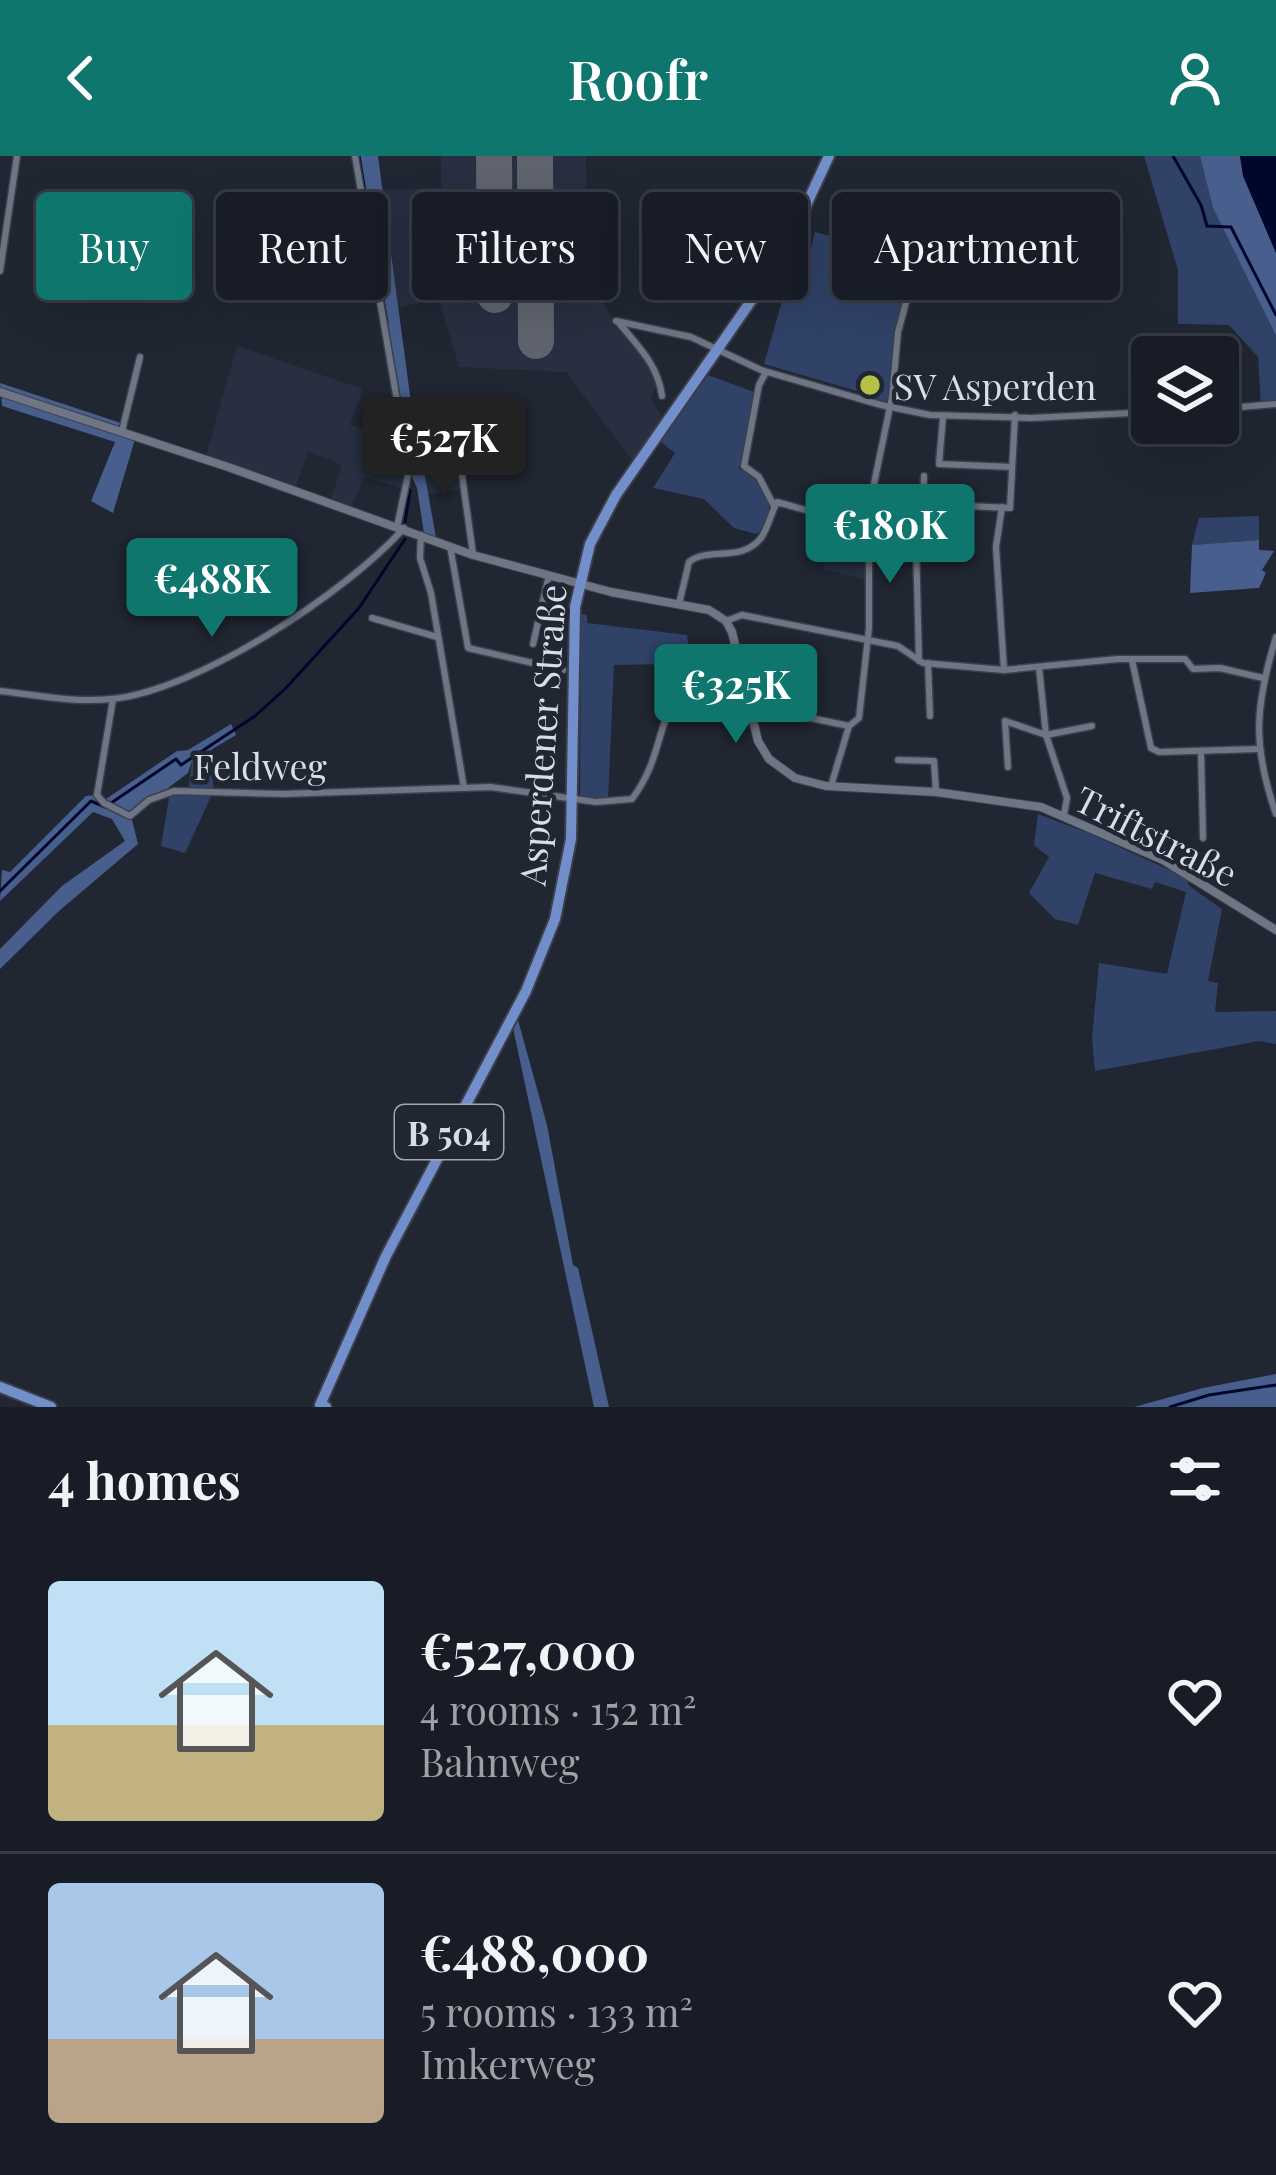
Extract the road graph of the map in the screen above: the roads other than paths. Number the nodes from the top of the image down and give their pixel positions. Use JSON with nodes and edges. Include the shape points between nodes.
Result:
{"nodes":[{"id":1,"x":17,"y":156,"type":"edge"},
{"id":2,"x":355,"y":156,"type":"edge"},
{"id":3,"x":829,"y":156,"type":"edge"},
{"id":4,"x":0,"y":271,"type":"edge"},
{"id":5,"x":906,"y":300,"type":"edge"},
{"id":6,"x":717,"y":351,"type":"junction"},
{"id":7,"x":140,"y":357,"type":"dead end"},
{"id":8,"x":766,"y":372,"type":"junction"},
{"id":9,"x":0,"y":392,"type":"edge"},
{"id":10,"x":662,"y":396,"type":"dead end"},
{"id":11,"x":1276,"y":404,"type":"edge"},
{"id":12,"x":890,"y":407,"type":"junction"},
{"id":13,"x":1239,"y":407,"type":"edge"},
{"id":14,"x":1131,"y":412,"type":"edge"},
{"id":15,"x":1015,"y":415,"type":"junction"},
{"id":16,"x":943,"y":417,"type":"junction"},
{"id":17,"x":439,"y":425,"type":"dead end"},
{"id":18,"x":122,"y":431,"type":"junction"},
{"id":19,"x":1012,"y":466,"type":"junction"},
{"id":20,"x":924,"y":476,"type":"dead end"},
{"id":21,"x":923,"y":504,"type":"junction"},
{"id":22,"x":774,"y":506,"type":"junction"},
{"id":23,"x":1002,"y":507,"type":"junction"},
{"id":24,"x":868,"y":527,"type":"junction"},
{"id":25,"x":400,"y":528,"type":"junction"},
{"id":26,"x":421,"y":535,"type":"junction"},
{"id":27,"x":450,"y":546,"type":"junction"},
{"id":28,"x":473,"y":555,"type":"junction"},
{"id":29,"x":549,"y":575,"type":"junction"},
{"id":30,"x":579,"y":581,"type":"junction"},
{"id":31,"x":679,"y":604,"type":"junction"},
{"id":32,"x":371,"y":618,"type":"dead end"},
{"id":33,"x":726,"y":621,"type":"junction"},
{"id":34,"x":437,"y":637,"type":"junction"},
{"id":35,"x":1276,"y":637,"type":"edge"},
{"id":36,"x":867,"y":640,"type":"junction"},
{"id":37,"x":532,"y":644,"type":"dead end"},
{"id":38,"x":1132,"y":660,"type":"junction"},
{"id":39,"x":924,"y":662,"type":"junction"},
{"id":40,"x":1039,"y":667,"type":"junction"},
{"id":41,"x":563,"y":670,"type":"dead end"},
{"id":42,"x":1004,"y":670,"type":"junction"},
{"id":43,"x":1263,"y":678,"type":"junction"},
{"id":44,"x":742,"y":682,"type":"junction"},
{"id":45,"x":0,"y":691,"type":"edge"},
{"id":46,"x":113,"y":699,"type":"junction"},
{"id":47,"x":782,"y":712,"type":"dead end"},
{"id":48,"x":930,"y":716,"type":"dead end"},
{"id":49,"x":849,"y":726,"type":"junction"},
{"id":50,"x":1092,"y":726,"type":"dead end"},
{"id":51,"x":1046,"y":734,"type":"junction"},
{"id":52,"x":1258,"y":749,"type":"junction"},
{"id":53,"x":1202,"y":751,"type":"junction"},
{"id":54,"x":898,"y":760,"type":"dead end"},
{"id":55,"x":1008,"y":767,"type":"dead end"},
{"id":56,"x":831,"y":786,"type":"junction"},
{"id":57,"x":464,"y":788,"type":"junction"},
{"id":58,"x":936,"y":792,"type":"junction"},
{"id":59,"x":573,"y":799,"type":"junction"},
{"id":60,"x":1276,"y":814,"type":"edge"},
{"id":61,"x":1064,"y":815,"type":"junction"},
{"id":62,"x":1203,"y":838,"type":"dead end"},
{"id":63,"x":1276,"y":930,"type":"edge"},
{"id":64,"x":0,"y":1387,"type":"edge"},
{"id":65,"x":323,"y":1406,"type":"edge"},
{"id":66,"x":51,"y":1407,"type":"edge"}],
"edges":[{"from":1,"to":4,"type":"street"},
{"from":2,"to":25,"type":"street","via":[[409,470]]},
{"from":3,"to":6,"type":"main road","name":"Asperdener Straße","number":"B 504","via":[[783,255]]},
{"from":5,"to":12,"type":"street"},
{"from":6,"to":8,"type":"street"},
{"from":6,"to":10,"type":"street","via":[[691,337],[616,321],[648,358]]},
{"from":6,"to":30,"type":"main road","name":"Asperdener Straße","number":"B 504","via":[[606,512]]},
{"from":7,"to":18,"type":"street"},
{"from":8,"to":12,"type":"street"},
{"from":8,"to":22,"type":"street","via":[[744,466]]},
{"from":9,"to":18,"type":"street"},
{"from":11,"to":13,"type":"street"},
{"from":12,"to":16,"type":"street"},
{"from":12,"to":24,"type":"street"},
{"from":14,"to":15,"type":"street"},
{"from":15,"to":16,"type":"street"},
{"from":15,"to":19,"type":"street"},
{"from":16,"to":19,"type":"street","via":[[939,464]]},
{"from":17,"to":28,"type":"street","via":[[456,434]]},
{"from":18,"to":25,"type":"street"},
{"from":19,"to":23,"type":"street","via":[[1010,508]]},
{"from":20,"to":21,"type":"street"},
{"from":21,"to":23,"type":"street"},
{"from":21,"to":39,"type":"street","via":[[916,544]]},
{"from":22,"to":24,"type":"street"},
{"from":22,"to":31,"type":"street","via":[[752,545],[689,562]]},
{"from":23,"to":42,"type":"street","via":[[996,547]]},
{"from":24,"to":36,"type":"street"},
{"from":25,"to":26,"type":"street"},
{"from":25,"to":46,"type":"street","via":[[372,562],[308,610],[184,676]]},
{"from":26,"to":27,"type":"street"},
{"from":26,"to":34,"type":"street"},
{"from":27,"to":28,"type":"street"},
{"from":27,"to":41,"type":"street","via":[[468,648]]},
{"from":28,"to":29,"type":"street"},
{"from":29,"to":30,"type":"street"},
{"from":29,"to":37,"type":"street"},
{"from":30,"to":31,"type":"street"},
{"from":30,"to":59,"type":"main road","name":"Asperdener Straße","number":"B 504"},
{"from":31,"to":33,"type":"street"},
{"from":32,"to":34,"type":"street"},
{"from":33,"to":36,"type":"street","via":[[742,615]]},
{"from":33,"to":44,"type":"street","name":"Triftstraße"},
{"from":34,"to":57,"type":"street"},
{"from":35,"to":43,"type":"street"},
{"from":36,"to":39,"type":"street"},
{"from":36,"to":49,"type":"street","via":[[859,718]]},
{"from":38,"to":40,"type":"street"},
{"from":38,"to":43,"type":"street","via":[[1185,659],[1193,670]]},
{"from":38,"to":53,"type":"street","via":[[1151,748]]},
{"from":39,"to":42,"type":"street"},
{"from":39,"to":48,"type":"street"},
{"from":40,"to":42,"type":"street"},
{"from":40,"to":51,"type":"street"},
{"from":43,"to":52,"type":"street"},
{"from":44,"to":56,"type":"street","name":"Triftstraße","via":[[754,733],[770,759],[795,778]]},
{"from":44,"to":59,"type":"street","name":"Feldweg","via":[[679,697],[632,799]]},
{"from":45,"to":46,"type":"street"},
{"from":46,"to":57,"type":"street","name":"Feldweg","via":[[97,795],[130,816],[170,791]]},
{"from":47,"to":49,"type":"street"},
{"from":49,"to":56,"type":"street"},
{"from":50,"to":51,"type":"street"},
{"from":51,"to":55,"type":"street","via":[[1005,721]]},
{"from":51,"to":61,"type":"street"},
{"from":52,"to":53,"type":"street"},
{"from":52,"to":60,"type":"street"},
{"from":53,"to":62,"type":"street"},
{"from":54,"to":58,"type":"street","via":[[934,761]]},
{"from":56,"to":58,"type":"street","name":"Triftstraße"},
{"from":57,"to":59,"type":"street","name":"Feldweg"},
{"from":58,"to":61,"type":"street","name":"Triftstraße"},
{"from":59,"to":65,"type":"main road","name":"Asperdener Straße","number":"B 504","via":[[566,878],[539,962],[403,1221]]},
{"from":61,"to":63,"type":"street","name":"Triftstraße","via":[[1183,870]]},
{"from":64,"to":66,"type":"main road"}]}
